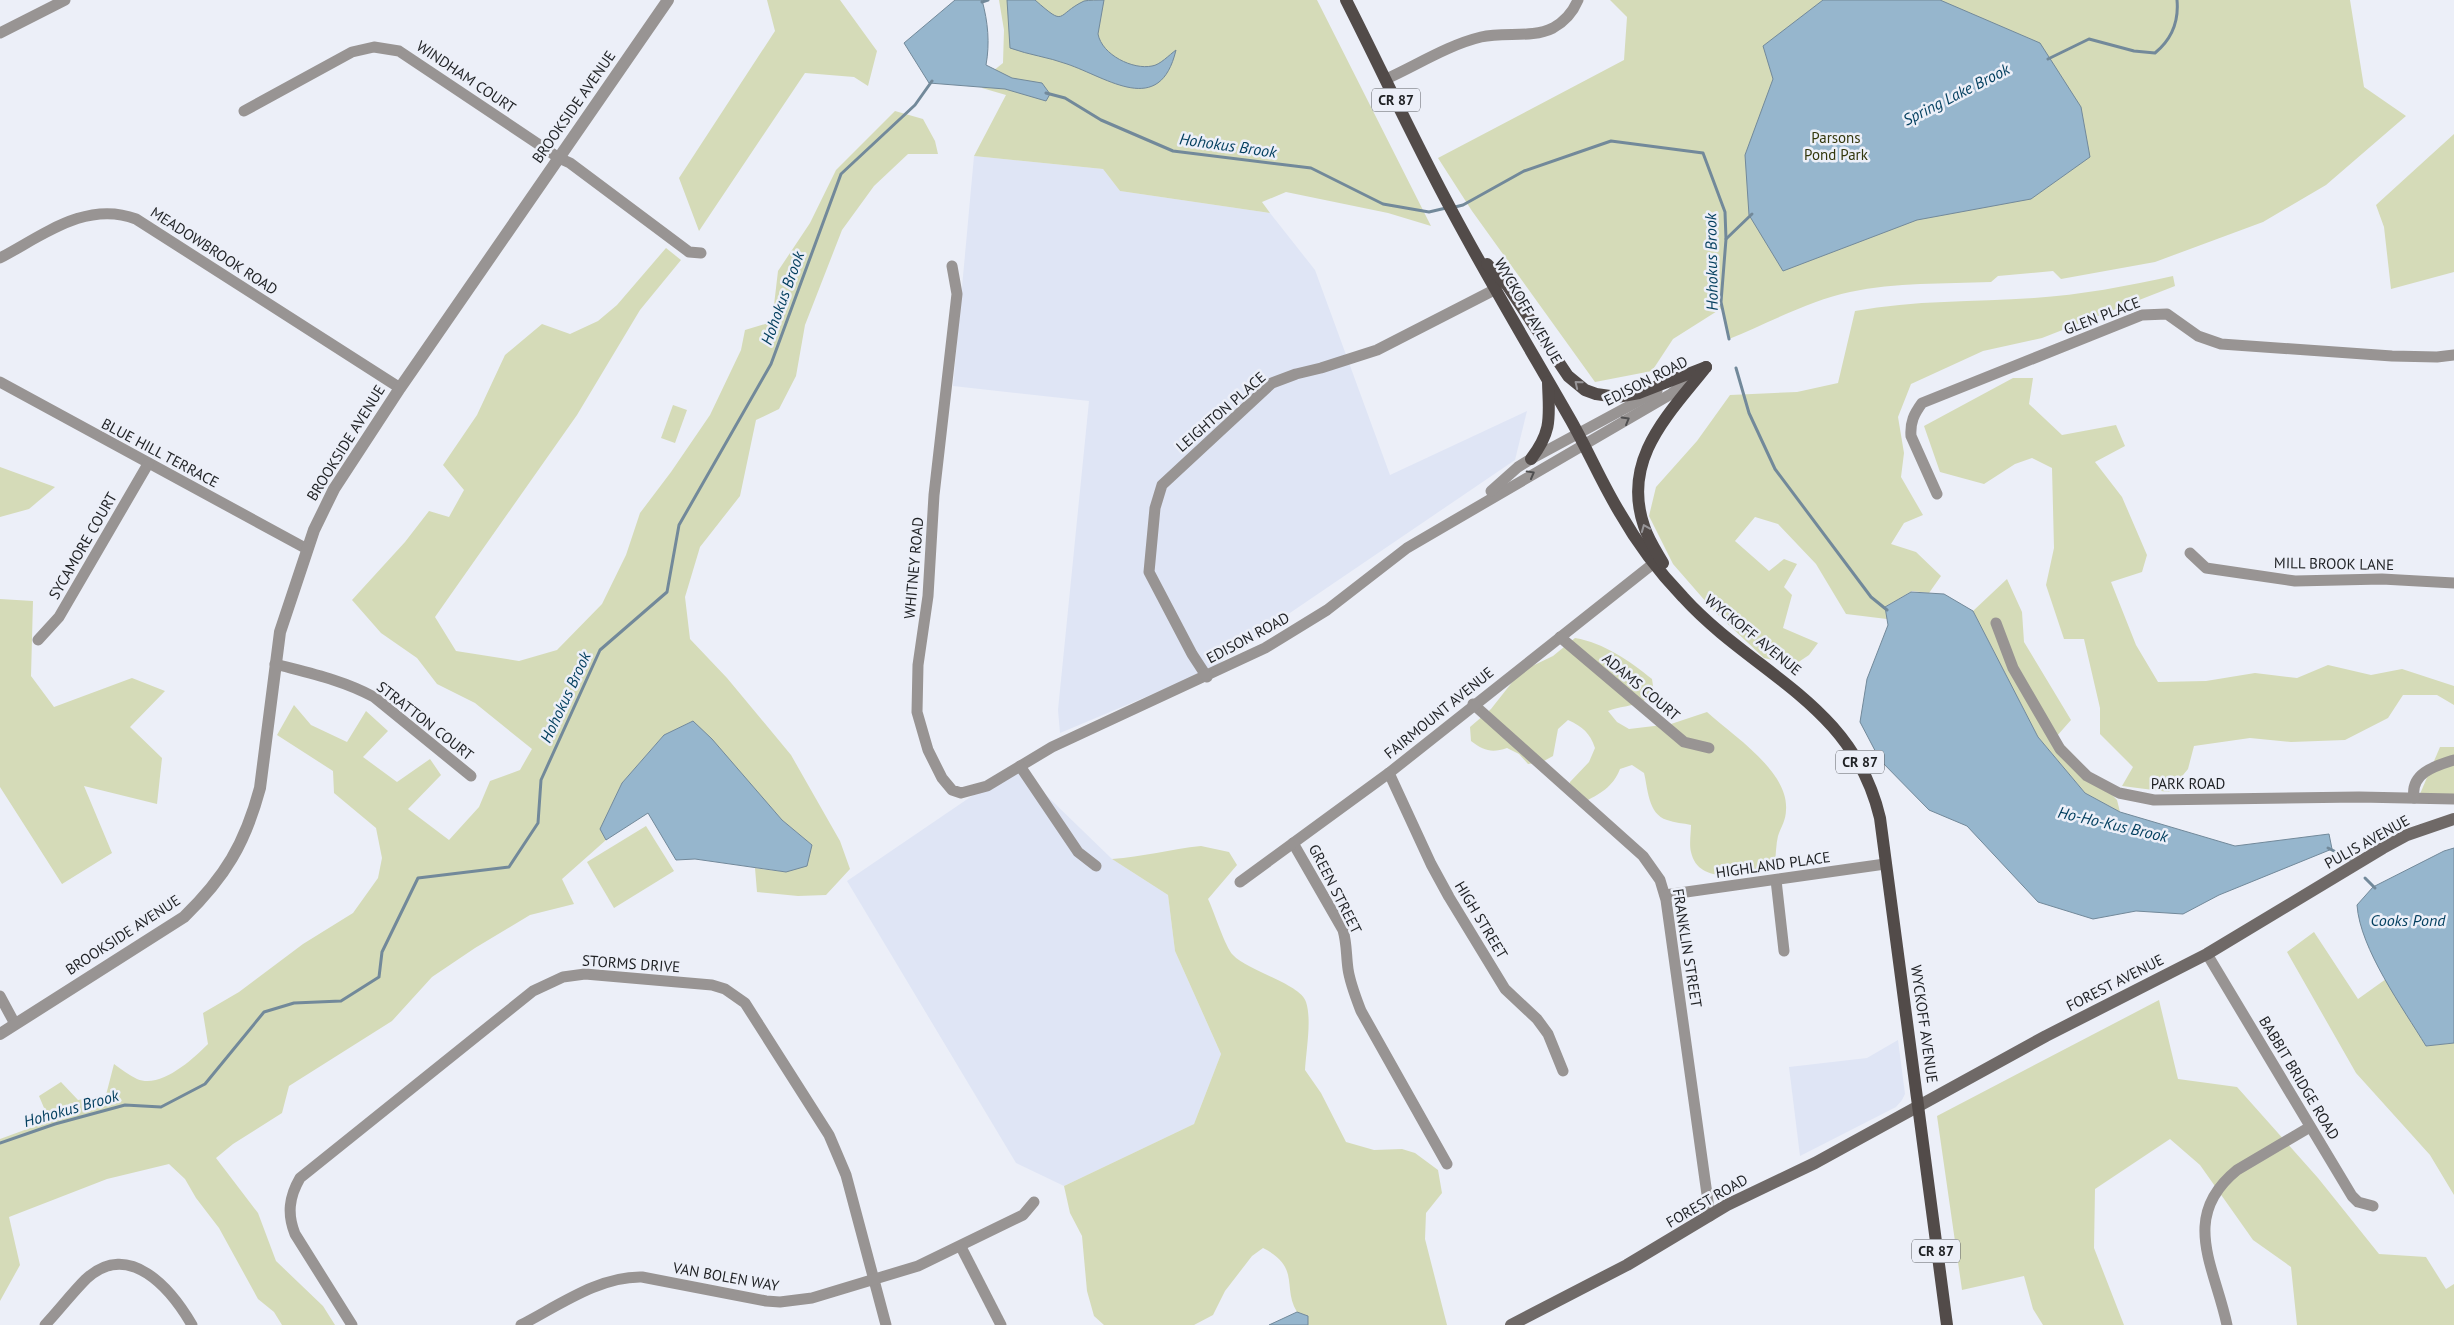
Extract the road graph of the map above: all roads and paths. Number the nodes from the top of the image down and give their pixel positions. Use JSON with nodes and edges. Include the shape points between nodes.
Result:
{"nodes":[{"id":1,"x":65,"y":0,"type":"edge"},
{"id":2,"x":668,"y":0,"type":"edge"},
{"id":3,"x":1346,"y":0,"type":"edge"},
{"id":4,"x":1578,"y":0,"type":"edge"},
{"id":5,"x":0,"y":33,"type":"edge"},
{"id":6,"x":1386,"y":79,"type":"junction"},
{"id":7,"x":244,"y":111,"type":"dead end"},
{"id":8,"x":559,"y":158,"type":"junction"},
{"id":9,"x":1475,"y":250,"type":"junction"},
{"id":10,"x":702,"y":253,"type":"dead end"},
{"id":11,"x":0,"y":258,"type":"edge"},
{"id":12,"x":952,"y":266,"type":"dead end"},
{"id":13,"x":1496,"y":289,"type":"junction"},
{"id":14,"x":2454,"y":355,"type":"edge"},
{"id":15,"x":1706,"y":367,"type":"junction"},
{"id":16,"x":1548,"y":380,"type":"junction"},
{"id":17,"x":0,"y":382,"type":"edge"},
{"id":18,"x":400,"y":388,"type":"junction"},
{"id":19,"x":1581,"y":439,"type":"junction"},
{"id":20,"x":1531,"y":459,"type":"junction"},
{"id":21,"x":148,"y":464,"type":"junction"},
{"id":22,"x":1937,"y":494,"type":"dead end"},
{"id":23,"x":1474,"y":507,"type":"junction"},
{"id":24,"x":307,"y":549,"type":"junction"},
{"id":25,"x":2190,"y":553,"type":"dead end"},
{"id":26,"x":1654,"y":563,"type":"junction"},
{"id":27,"x":2454,"y":583,"type":"edge"},
{"id":28,"x":1675,"y":588,"type":"junction"},
{"id":29,"x":1996,"y":624,"type":"dead end"},
{"id":30,"x":1560,"y":637,"type":"junction"},
{"id":31,"x":38,"y":640,"type":"dead end"},
{"id":32,"x":275,"y":664,"type":"junction"},
{"id":33,"x":1207,"y":676,"type":"junction"},
{"id":34,"x":1473,"y":704,"type":"junction"},
{"id":35,"x":1709,"y":748,"type":"dead end"},
{"id":36,"x":2454,"y":760,"type":"edge"},
{"id":37,"x":1020,"y":766,"type":"junction"},
{"id":38,"x":1388,"y":773,"type":"junction"},
{"id":39,"x":471,"y":776,"type":"dead end"},
{"id":40,"x":2414,"y":798,"type":"junction"},
{"id":41,"x":2454,"y":799,"type":"edge"},
{"id":42,"x":2454,"y":819,"type":"edge"},
{"id":43,"x":1293,"y":843,"type":"junction"},
{"id":44,"x":1885,"y":864,"type":"junction"},
{"id":45,"x":1096,"y":866,"type":"dead end"},
{"id":46,"x":1776,"y":880,"type":"junction"},
{"id":47,"x":1240,"y":882,"type":"dead end"},
{"id":48,"x":2324,"y":884,"type":"joint"},
{"id":49,"x":1665,"y":895,"type":"junction"},
{"id":50,"x":1784,"y":951,"type":"dead end"},
{"id":51,"x":2207,"y":954,"type":"junction"},
{"id":52,"x":0,"y":996,"type":"edge"},
{"id":53,"x":15,"y":1024,"type":"junction"},
{"id":54,"x":0,"y":1034,"type":"edge"},
{"id":55,"x":1563,"y":1071,"type":"dead end"},
{"id":56,"x":1919,"y":1107,"type":"junction"},
{"id":57,"x":2310,"y":1126,"type":"junction"},
{"id":58,"x":1447,"y":1164,"type":"dead end"},
{"id":59,"x":1034,"y":1202,"type":"dead end"},
{"id":60,"x":2373,"y":1206,"type":"dead end"},
{"id":61,"x":1710,"y":1216,"type":"junction"},
{"id":62,"x":961,"y":1246,"type":"junction"},
{"id":63,"x":876,"y":1279,"type":"junction"},
{"id":64,"x":45,"y":1325,"type":"edge"},
{"id":65,"x":192,"y":1325,"type":"edge"},
{"id":66,"x":352,"y":1325,"type":"edge"},
{"id":67,"x":522,"y":1325,"type":"edge"},
{"id":68,"x":886,"y":1325,"type":"edge"},
{"id":69,"x":1001,"y":1325,"type":"edge"},
{"id":70,"x":1511,"y":1325,"type":"edge"},
{"id":71,"x":1947,"y":1325,"type":"edge"},
{"id":72,"x":2227,"y":1325,"type":"edge"}],
"edges":[{"from":1,"to":5,"type":"street"},
{"from":2,"to":8,"type":"street","name":"BROOKSIDE AVENUE"},
{"from":3,"to":6,"type":"main road","name":"WYCKOFF AVENUE","number":"CR 87"},
{"from":4,"to":6,"type":"street","via":[[1572,12],[1554,28],[1532,34],[1481,37]]},
{"from":6,"to":9,"type":"main road","name":"WYCKOFF AVENUE","number":"CR 87","via":[[1446,200]]},
{"from":7,"to":8,"type":"street","name":"WINDHAM COURT","via":[[352,52],[386,47],[411,57]]},
{"from":8,"to":10,"type":"street","name":"WINDHAM COURT","via":[[689,252]]},
{"from":8,"to":18,"type":"street","name":"BROOKSIDE AVENUE"},
{"from":9,"to":13,"type":"main road","name":"WYCKOFF AVENUE","number":"CR 87"},
{"from":15,"to":9,"type":"main road","one_way":true,"via":[[1640,393],[1617,397],[1585,390],[1568,376],[1507,285]]},
{"from":11,"to":18,"type":"street","name":"MEADOWBROOK ROAD","via":[[75,218],[101,212],[127,216]]},
{"from":12,"to":37,"type":"street","name":"WHITNEY ROAD","via":[[957,294],[934,495],[928,596],[918,665],[917,712],[928,750],[952,790],[971,792]]},
{"from":13,"to":16,"type":"main road","name":"WYCKOFF AVENUE","number":"CR 87"},
{"from":13,"to":33,"type":"street","name":"LEIGHTON PLACE","via":[[1377,350],[1272,383],[1162,485],[1156,508],[1149,572]]},
{"from":14,"to":22,"type":"street","name":"GLEN PLACE","via":[[2392,356],[2221,344],[2198,336],[2167,314],[2142,315],[1922,403],[1910,427]]},
{"from":15,"to":19,"type":"street","name":"EDISON ROAD"},
{"from":28,"to":15,"type":"main road","one_way":true,"via":[[1644,527],[1638,482],[1645,453],[1658,428]]},
{"from":16,"to":19,"type":"main road","name":"WYCKOFF AVENUE","number":"CR 87"},
{"from":16,"to":20,"type":"main road","via":[[1549,422],[1543,443]]},
{"from":17,"to":21,"type":"street","name":"BLUE HILL TERRACE"},
{"from":18,"to":24,"type":"street","name":"BROOKSIDE AVENUE","via":[[334,489]]},
{"from":19,"to":20,"type":"street","name":"EDISON ROAD"},
{"from":23,"to":19,"type":"street","name":"EDISON ROAD","one_way":true},
{"from":19,"to":26,"type":"main road","name":"WYCKOFF AVENUE","number":"CR 87","via":[[1619,512]]},
{"from":20,"to":23,"type":"street","name":"EDISON ROAD"},
{"from":21,"to":24,"type":"street","name":"BLUE HILL TERRACE"},
{"from":21,"to":31,"type":"street","name":"SYCAMORE COURT","via":[[58,617]]},
{"from":23,"to":33,"type":"street","name":"EDISON ROAD","via":[[1406,548],[1305,624]]},
{"from":24,"to":32,"type":"street","name":"BROOKSIDE AVENUE","via":[[280,632]]},
{"from":25,"to":27,"type":"street","name":"MILL BROOK LANE","via":[[2206,568],[2295,581],[2382,579]]},
{"from":26,"to":28,"type":"main road","name":"WYCKOFF AVENUE","number":"CR 87"},
{"from":26,"to":30,"type":"street","name":"FAIRMOUNT AVENUE"},
{"from":28,"to":44,"type":"main road","name":"WYCKOFF AVENUE","number":"CR 87","via":[[1724,636],[1801,695],[1846,741],[1876,800]]},
{"from":29,"to":40,"type":"street","name":"PARK ROAD","via":[[2013,668],[2060,749],[2087,776],[2119,793],[2154,800]]},
{"from":30,"to":34,"type":"street","name":"FAIRMOUNT AVENUE"},
{"from":30,"to":35,"type":"street","name":"ADAMS COURT","via":[[1684,742]]},
{"from":32,"to":39,"type":"street","name":"STRATTON COURT","via":[[342,682],[374,697]]},
{"from":32,"to":53,"type":"street","name":"BROOKSIDE AVENUE","via":[[260,788],[242,843],[219,880],[184,917]]},
{"from":33,"to":37,"type":"street","name":"EDISON ROAD","via":[[1052,747]]},
{"from":34,"to":38,"type":"street","name":"FAIRMOUNT AVENUE"},
{"from":34,"to":49,"type":"street","name":"FRANKLIN STREET","via":[[1643,856],[1660,880]]},
{"from":36,"to":40,"type":"street","via":[[2438,765],[2417,778]]},
{"from":37,"to":45,"type":"street","via":[[1078,852]]},
{"from":38,"to":43,"type":"street","name":"FAIRMOUNT AVENUE"},
{"from":38,"to":55,"type":"street","name":"HIGH STREET","via":[[1449,897],[1505,989],[1548,1034]]},
{"from":40,"to":41,"type":"street","name":"PULIS AVENUE"},
{"from":42,"to":48,"type":"main road","name":"PULIS AVENUE","via":[[2407,836]]},
{"from":43,"to":47,"type":"street","name":"FAIRMOUNT AVENUE"},
{"from":43,"to":58,"type":"street","name":"GREEN STREET","via":[[1342,930],[1358,1004]]},
{"from":44,"to":46,"type":"street","name":"HIGHLAND PLACE"},
{"from":44,"to":56,"type":"main road","name":"WYCKOFF AVENUE","number":"CR 87"},
{"from":46,"to":49,"type":"street","name":"HIGHLAND PLACE"},
{"from":46,"to":50,"type":"street"},
{"from":48,"to":51,"type":"main road","name":"FOREST AVENUE"},
{"from":49,"to":61,"type":"street","name":"FRANKLIN STREET"},
{"from":51,"to":56,"type":"main road","name":"FOREST AVENUE","via":[[2046,1036]]},
{"from":51,"to":57,"type":"street","name":"BABBIT BRIDGE ROAD"},
{"from":52,"to":53,"type":"street"},
{"from":53,"to":54,"type":"street","name":"BROOKSIDE AVENUE"},
{"from":56,"to":61,"type":"main road","name":"FOREST ROAD"},
{"from":56,"to":71,"type":"main road","name":"WYCKOFF AVENUE","number":"CR 87"},
{"from":57,"to":60,"type":"street","name":"BABBIT BRIDGE ROAD","via":[[2352,1196],[2358,1202]]},
{"from":57,"to":72,"type":"street","via":[[2236,1170],[2211,1200],[2206,1214],[2204,1241]]},
{"from":59,"to":62,"type":"street","name":"VAN BOLEN WAY","via":[[1023,1215]]},
{"from":61,"to":70,"type":"main road","name":"FOREST ROAD","via":[[1627,1265]]},
{"from":62,"to":63,"type":"street","name":"VAN BOLEN WAY","via":[[918,1266]]},
{"from":62,"to":69,"type":"street"},
{"from":63,"to":66,"type":"street","name":"STORMS DRIVE","via":[[839,1155],[745,1003],[725,989],[712,985],[585,974],[563,977],[534,991],[300,1178],[290,1200],[291,1224]]},
{"from":63,"to":67,"type":"street","name":"VAN BOLEN WAY","via":[[812,1298],[780,1302],[629,1276],[605,1282]]},
{"from":63,"to":68,"type":"street","name":"STORMS DRIVE"},
{"from":64,"to":65,"type":"street","via":[[87,1278],[118,1265],[140,1268],[151,1274],[173,1297]]}]}
